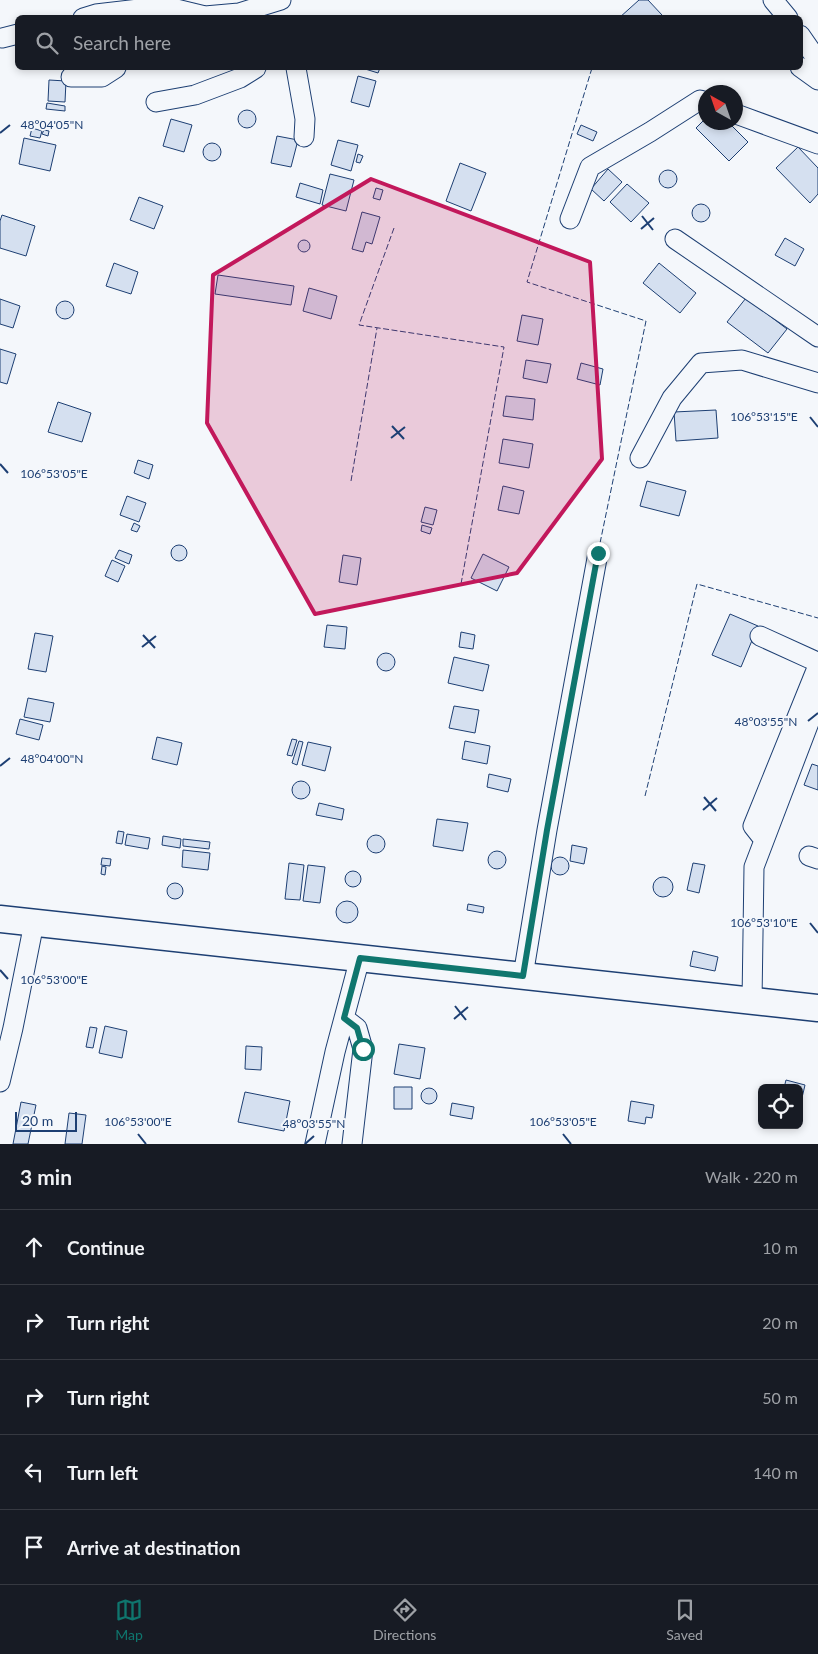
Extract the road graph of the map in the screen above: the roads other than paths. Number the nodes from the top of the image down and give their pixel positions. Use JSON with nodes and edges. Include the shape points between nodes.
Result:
{"nodes":[{"id":1,"x":281,"y":0,"type":"edge"},
{"id":2,"x":774,"y":0,"type":"edge"},
{"id":3,"x":103,"y":15,"type":"edge"},
{"id":4,"x":202,"y":15,"type":"edge"},
{"id":5,"x":222,"y":15,"type":"edge"},
{"id":6,"x":786,"y":15,"type":"edge"},
{"id":7,"x":803,"y":39,"type":"edge"},
{"id":8,"x":818,"y":61,"type":"edge"},
{"id":9,"x":803,"y":69,"type":"edge"},
{"id":10,"x":113,"y":70,"type":"edge"},
{"id":11,"x":253,"y":70,"type":"edge"},
{"id":12,"x":296,"y":70,"type":"edge"},
{"id":13,"x":71,"y":77,"type":"dead end"},
{"id":14,"x":818,"y":80,"type":"edge"},
{"id":15,"x":698,"y":101,"type":"edge"},
{"id":16,"x":156,"y":102,"type":"dead end"},
{"id":17,"x":743,"y":117,"type":"edge"},
{"id":18,"x":304,"y":137,"type":"dead end"},
{"id":19,"x":818,"y":144,"type":"edge"},
{"id":20,"x":570,"y":219,"type":"dead end"},
{"id":21,"x":675,"y":239,"type":"dead end"},
{"id":22,"x":818,"y":337,"type":"edge"},
{"id":23,"x":818,"y":383,"type":"edge"},
{"id":24,"x":640,"y":458,"type":"dead end"},
{"id":25,"x":598,"y":553,"type":"dead end"},
{"id":26,"x":760,"y":636,"type":"dead end"},
{"id":27,"x":818,"y":699,"type":"edge"},
{"id":28,"x":764,"y":840,"type":"junction"},
{"id":29,"x":0,"y":919,"type":"edge"},
{"id":30,"x":34,"y":922,"type":"junction"},
{"id":31,"x":360,"y":958,"type":"junction"},
{"id":32,"x":523,"y":976,"type":"junction"},
{"id":33,"x":752,"y":1001,"type":"junction"},
{"id":34,"x":818,"y":1008,"type":"edge"},
{"id":35,"x":344,"y":1018,"type":"junction"},
{"id":36,"x":0,"y":1082,"type":"edge"},
{"id":37,"x":315,"y":1144,"type":"edge"},
{"id":38,"x":352,"y":1144,"type":"edge"}],
"edges":[{"from":1,"to":5,"type":"street","via":[[239,14]]},
{"from":2,"to":6,"type":"street"},
{"from":3,"to":4,"type":"street","via":[[164,6]]},
{"from":7,"to":8,"type":"street"},
{"from":9,"to":14,"type":"street"},
{"from":10,"to":13,"type":"street","via":[[102,77]]},
{"from":11,"to":16,"type":"street","via":[[195,95]]},
{"from":12,"to":18,"type":"street","via":[[305,119]]},
{"from":15,"to":20,"type":"street","via":[[590,167]]},
{"from":17,"to":19,"type":"street"},
{"from":21,"to":22,"type":"street"},
{"from":23,"to":24,"type":"street","via":[[742,360],[701,363],[672,398]]},
{"from":25,"to":32,"type":"street"},
{"from":26,"to":28,"type":"street","via":[[815,661],[816,668],[752,826]]},
{"from":27,"to":28,"type":"street"},
{"from":28,"to":33,"type":"street","via":[[754,867]]},
{"from":29,"to":30,"type":"main road"},
{"from":30,"to":31,"type":"main road"},
{"from":30,"to":36,"type":"street"},
{"from":31,"to":32,"type":"main road"},
{"from":31,"to":35,"type":"street"},
{"from":32,"to":33,"type":"main road"},
{"from":33,"to":34,"type":"main road"},
{"from":35,"to":37,"type":"street"},
{"from":35,"to":38,"type":"street","via":[[357,1028],[363,1049]]}]}
